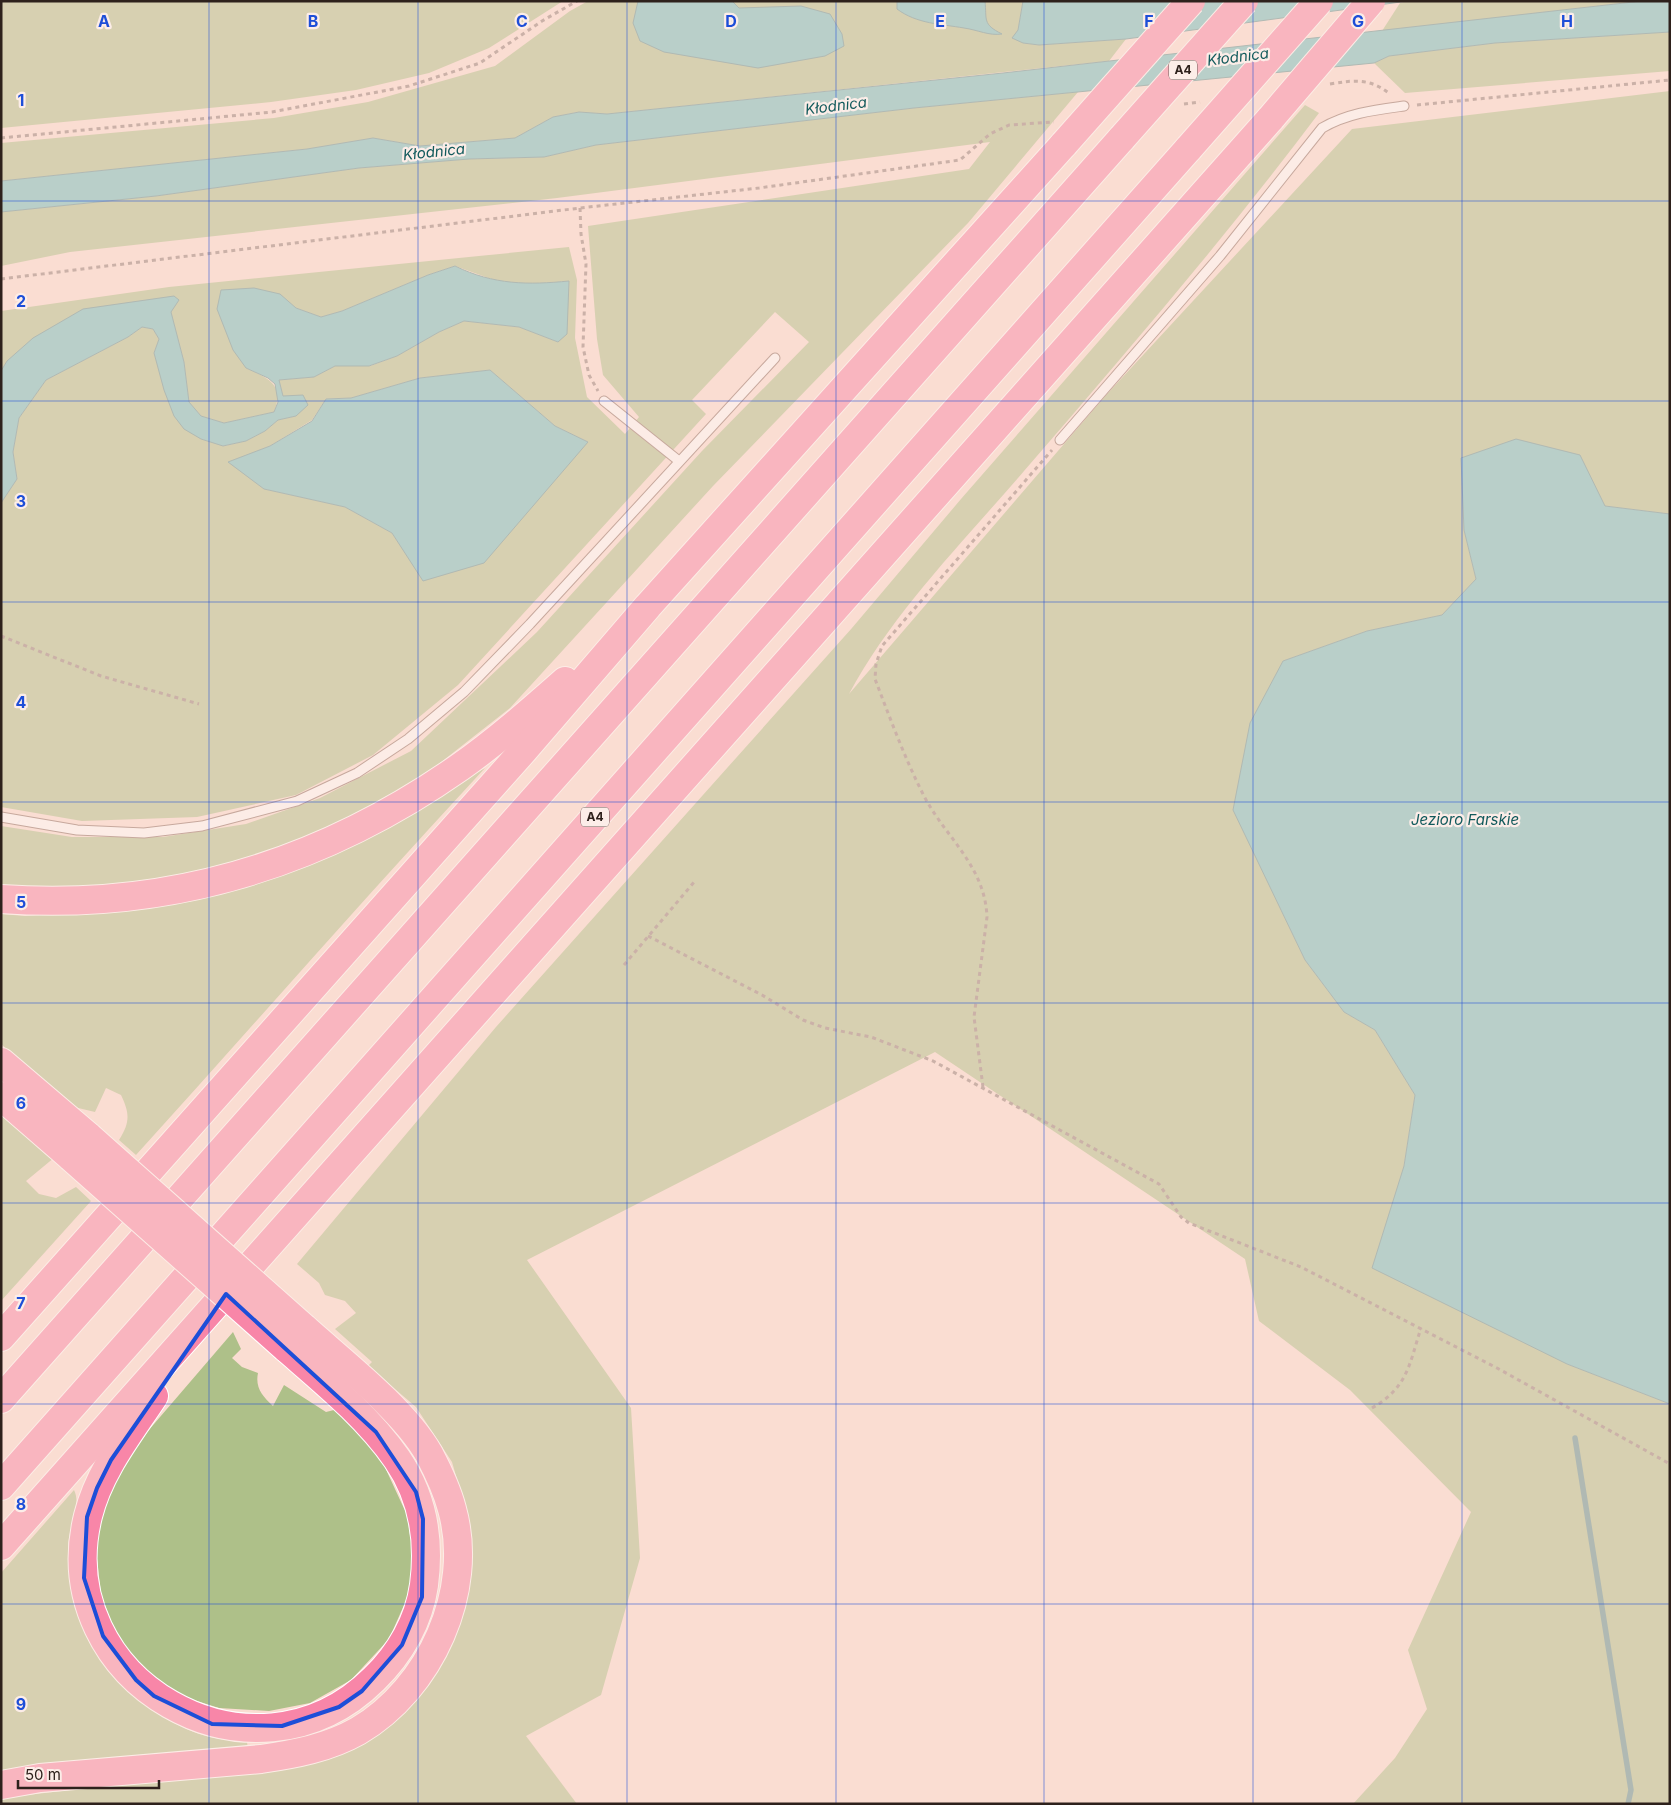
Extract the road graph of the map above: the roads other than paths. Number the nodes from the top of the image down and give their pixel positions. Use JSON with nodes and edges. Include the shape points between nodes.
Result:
{"nodes":[{"id":1,"x":1191,"y":1,"type":"edge"},
{"id":2,"x":1244,"y":1,"type":"edge"},
{"id":3,"x":1319,"y":1,"type":"edge"},
{"id":4,"x":1371,"y":1,"type":"edge"},
{"id":5,"x":1404,"y":106,"type":"road end"},
{"id":6,"x":775,"y":358,"type":"dead end"},
{"id":7,"x":604,"y":401,"type":"road end"},
{"id":8,"x":1060,"y":440,"type":"road end"},
{"id":9,"x":679,"y":461,"type":"junction"},
{"id":10,"x":648,"y":606,"type":"junction"},
{"id":11,"x":1,"y":818,"type":"edge"},
{"id":12,"x":1,"y":899,"type":"edge"},
{"id":13,"x":1,"y":1062,"type":"edge"},
{"id":14,"x":1,"y":1096,"type":"edge"},
{"id":15,"x":210,"y":1311,"type":"junction"},
{"id":16,"x":1,"y":1337,"type":"edge"},
{"id":17,"x":1,"y":1399,"type":"edge"},
{"id":18,"x":1,"y":1486,"type":"edge"},
{"id":19,"x":1,"y":1546,"type":"edge"},
{"id":20,"x":1,"y":1785,"type":"edge"}],
"edges":[{"from":1,"to":10,"type":"highway","bridge":true},
{"from":2,"to":17,"type":"highway","number":"A4","bridge":true},
{"from":3,"to":18,"type":"highway","number":"A4","bridge":true},
{"from":4,"to":15,"type":"highway","bridge":true,"via":[[1271,118]]},
{"from":5,"to":8,"type":"lane","via":[[1361,112],[1322,128],[1220,256]]},
{"from":6,"to":9,"type":"lane"},
{"from":7,"to":9,"type":"lane"},
{"from":9,"to":11,"type":"lane","via":[[464,692],[408,739],[357,773],[297,801],[202,826],[125,832],[78,830]]},
{"from":10,"to":12,"type":"highway","via":[[508,731],[460,767],[383,816],[323,846],[227,880],[176,891],[104,900]]},
{"from":10,"to":16,"type":"highway","via":[[524,750]]},
{"from":13,"to":20,"type":"highway","bridge":true,"via":[[384,1400],[428,1452],[453,1510],[457,1541],[457,1573],[451,1606],[426,1666],[383,1714],[358,1731],[297,1754],[40,1778]]},
{"from":14,"to":15,"type":"highway","bridge":true,"via":[[286,1348],[376,1432],[398,1460],[416,1492],[426,1547],[422,1597],[402,1645],[362,1691],[339,1707],[282,1726],[248,1728],[212,1724],[154,1696],[136,1680],[103,1636],[92,1611],[84,1571],[87,1517],[97,1488],[111,1460]]},
{"from":15,"to":19,"type":"highway"}]}
